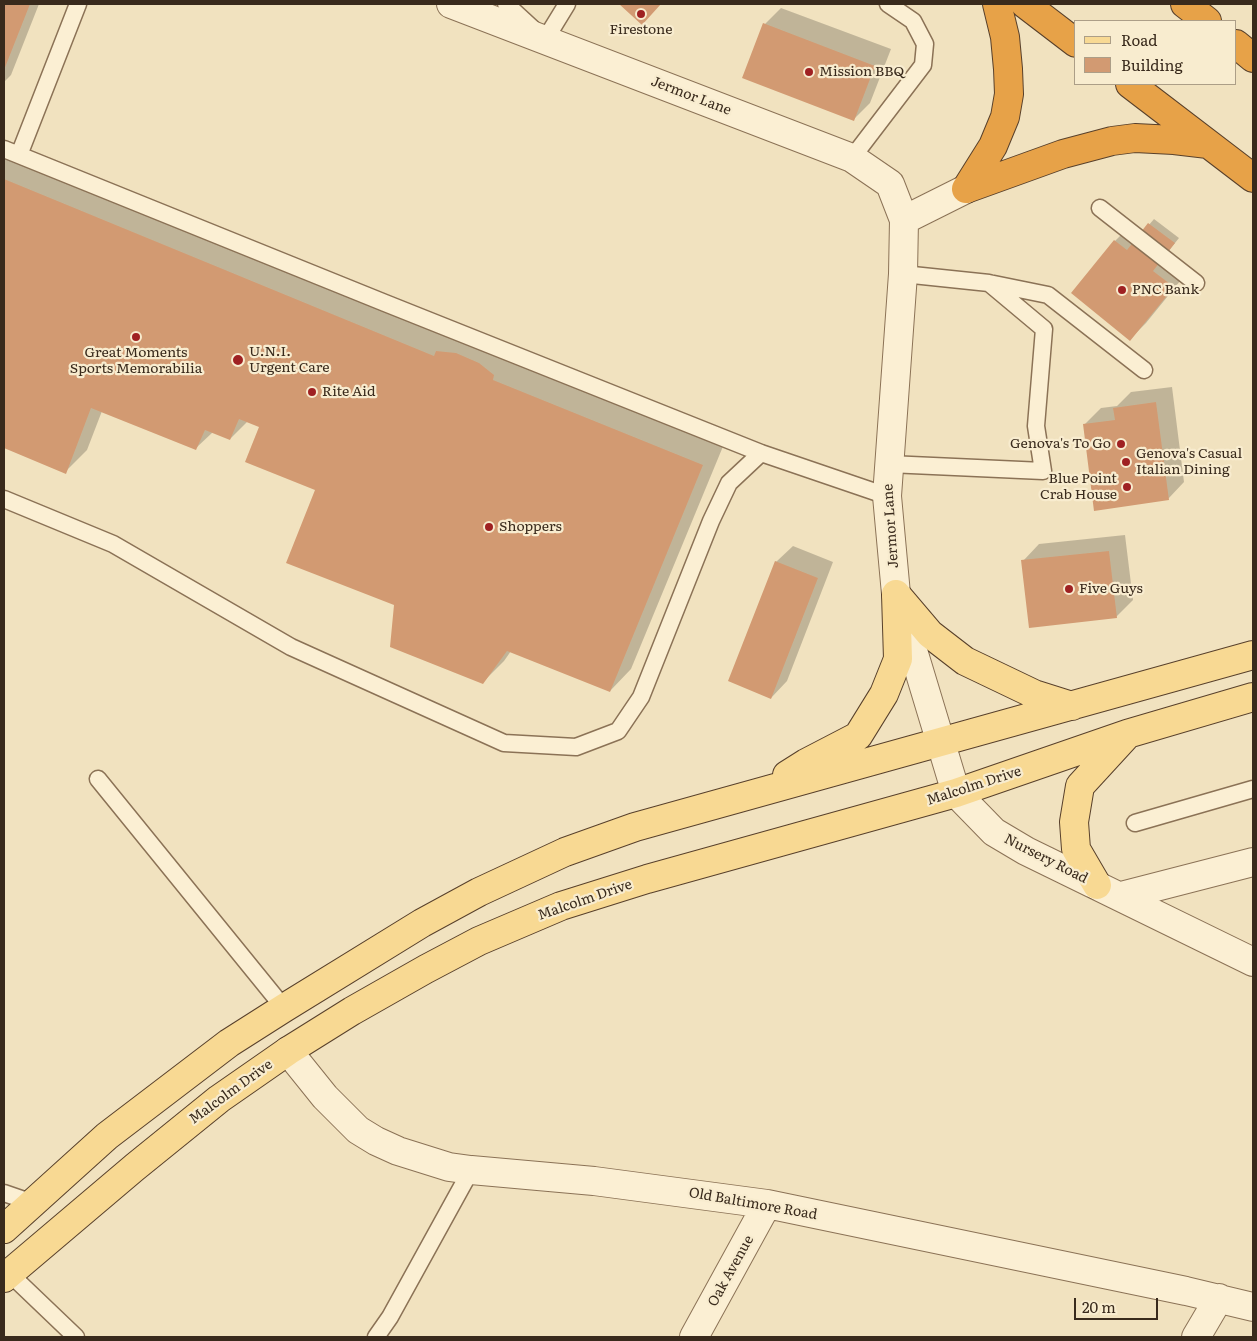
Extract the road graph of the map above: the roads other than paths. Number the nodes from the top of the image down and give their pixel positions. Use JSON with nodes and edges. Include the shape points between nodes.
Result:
{"nodes":[{"id":1,"x":78,"y":4,"type":"edge"},
{"id":2,"x":451,"y":4,"type":"edge"},
{"id":3,"x":506,"y":4,"type":"edge"},
{"id":4,"x":567,"y":4,"type":"edge"},
{"id":5,"x":888,"y":4,"type":"edge"},
{"id":6,"x":997,"y":4,"type":"edge"},
{"id":7,"x":1025,"y":4,"type":"edge"},
{"id":8,"x":1185,"y":4,"type":"edge"},
{"id":9,"x":1206,"y":20,"type":"edge"},
{"id":10,"x":545,"y":40,"type":"junction"},
{"id":11,"x":1074,"y":41,"type":"edge"},
{"id":12,"x":1237,"y":45,"type":"edge"},
{"id":13,"x":1253,"y":58,"type":"edge"},
{"id":14,"x":1131,"y":85,"type":"edge"},
{"id":15,"x":1208,"y":144,"type":"junction"},
{"id":16,"x":11,"y":152,"type":"edge"},
{"id":17,"x":852,"y":158,"type":"junction"},
{"id":18,"x":1253,"y":178,"type":"edge"},
{"id":19,"x":966,"y":189,"type":"junction"},
{"id":20,"x":1100,"y":208,"type":"dead end"},
{"id":21,"x":904,"y":220,"type":"junction"},
{"id":22,"x":903,"y":274,"type":"junction"},
{"id":23,"x":989,"y":283,"type":"junction"},
{"id":24,"x":1196,"y":283,"type":"dead end"},
{"id":25,"x":1144,"y":370,"type":"dead end"},
{"id":26,"x":761,"y":453,"type":"junction"},
{"id":27,"x":889,"y":464,"type":"junction"},
{"id":28,"x":887,"y":496,"type":"junction"},
{"id":29,"x":4,"y":499,"type":"edge"},
{"id":30,"x":896,"y":594,"type":"junction"},
{"id":31,"x":1253,"y":654,"type":"edge"},
{"id":32,"x":1253,"y":697,"type":"edge"},
{"id":33,"x":1072,"y":706,"type":"junction"},
{"id":34,"x":1127,"y":734,"type":"junction"},
{"id":35,"x":941,"y":742,"type":"junction"},
{"id":36,"x":98,"y":779,"type":"dead end"},
{"id":37,"x":1253,"y":789,"type":"edge"},
{"id":38,"x":761,"y":792,"type":"junction"},
{"id":39,"x":956,"y":794,"type":"junction"},
{"id":40,"x":1135,"y":823,"type":"dead end"},
{"id":41,"x":1253,"y":862,"type":"edge"},
{"id":42,"x":1109,"y":891,"type":"junction"},
{"id":43,"x":1253,"y":962,"type":"edge"},
{"id":44,"x":284,"y":1008,"type":"junction"},
{"id":45,"x":288,"y":1051,"type":"junction"},
{"id":46,"x":472,"y":1170,"type":"junction"},
{"id":47,"x":4,"y":1193,"type":"edge"},
{"id":48,"x":33,"y":1203,"type":"junction"},
{"id":49,"x":767,"y":1204,"type":"junction"},
{"id":50,"x":4,"y":1229,"type":"edge"},
{"id":51,"x":6,"y":1276,"type":"edge"},
{"id":52,"x":1219,"y":1298,"type":"junction"},
{"id":53,"x":1253,"y":1307,"type":"edge"},
{"id":54,"x":76,"y":1337,"type":"edge"},
{"id":55,"x":376,"y":1337,"type":"edge"},
{"id":56,"x":694,"y":1337,"type":"edge"},
{"id":57,"x":1196,"y":1337,"type":"edge"}],
"edges":[{"from":1,"to":16,"type":"lane"},
{"from":2,"to":10,"type":"street","name":"Jermor Lane"},
{"from":3,"to":10,"type":"lane"},
{"from":4,"to":10,"type":"lane"},
{"from":5,"to":17,"type":"lane","via":[[913,21],[924,44],[923,65]]},
{"from":6,"to":19,"type":"highway","via":[[1005,37],[1009,94],[1005,117],[992,146]]},
{"from":7,"to":11,"type":"highway"},
{"from":8,"to":9,"type":"highway"},
{"from":10,"to":17,"type":"street","name":"Jermor Lane"},
{"from":12,"to":13,"type":"highway"},
{"from":14,"to":15,"type":"highway"},
{"from":15,"to":18,"type":"highway"},
{"from":15,"to":19,"type":"highway","via":[[1144,139],[1112,141],[1063,154]]},
{"from":16,"to":26,"type":"lane"},
{"from":17,"to":21,"type":"street","name":"Jermor Lane","via":[[890,184]]},
{"from":19,"to":21,"type":"street"},
{"from":20,"to":24,"type":"lane"},
{"from":21,"to":22,"type":"street","name":"Jermor Lane"},
{"from":22,"to":23,"type":"lane"},
{"from":22,"to":27,"type":"street","name":"Jermor Lane"},
{"from":23,"to":25,"type":"lane","via":[[1048,295]]},
{"from":23,"to":27,"type":"lane","via":[[1044,329],[1036,426],[1043,471]]},
{"from":26,"to":28,"type":"lane"},
{"from":26,"to":29,"type":"lane","via":[[729,483],[710,521],[642,697],[618,731],[576,747],[504,743],[292,647],[113,544]]},
{"from":27,"to":28,"type":"street","name":"Jermor Lane"},
{"from":28,"to":30,"type":"street","name":"Jermor Lane"},
{"from":30,"to":33,"type":"main road","via":[[930,634],[965,661],[1034,694]]},
{"from":30,"to":35,"type":"street","name":"Jermor Lane"},
{"from":30,"to":38,"type":"main road","via":[[898,659],[884,694],[858,736],[806,763]]},
{"from":31,"to":33,"type":"main road"},
{"from":32,"to":34,"type":"main road","name":"Malcolm Drive"},
{"from":33,"to":35,"type":"main road"},
{"from":34,"to":39,"type":"main road","name":"Malcolm Drive"},
{"from":34,"to":42,"type":"main road","via":[[1080,786],[1074,822],[1076,849]]},
{"from":35,"to":38,"type":"main road"},
{"from":35,"to":39,"type":"street","name":"Jermor Lane"},
{"from":36,"to":44,"type":"lane"},
{"from":37,"to":40,"type":"lane"},
{"from":38,"to":44,"type":"main road","via":[[635,827],[565,852],[422,923]]},
{"from":39,"to":42,"type":"street","name":"Nursery Road","via":[[994,832]]},
{"from":39,"to":45,"type":"main road","name":"Malcolm Drive","via":[[647,879],[561,906],[479,941],[426,969]]},
{"from":41,"to":42,"type":"street"},
{"from":42,"to":43,"type":"street","name":"Nursery Road"},
{"from":44,"to":48,"type":"main road","via":[[229,1043],[107,1136]]},
{"from":45,"to":46,"type":"street","name":"Old Baltimore Road","via":[[325,1097],[358,1130],[398,1151],[449,1167]]},
{"from":45,"to":51,"type":"main road","name":"Malcolm Drive","via":[[219,1099]]},
{"from":46,"to":49,"type":"street","name":"Old Baltimore Road","via":[[594,1181]]},
{"from":46,"to":55,"type":"lane"},
{"from":47,"to":48,"type":"lane"},
{"from":48,"to":50,"type":"main road"},
{"from":49,"to":52,"type":"street","name":"Old Baltimore Road"},
{"from":49,"to":56,"type":"street","name":"Oak Avenue"},
{"from":51,"to":54,"type":"lane"},
{"from":52,"to":53,"type":"street","name":"Old Baltimore Road"},
{"from":52,"to":57,"type":"street"}]}
